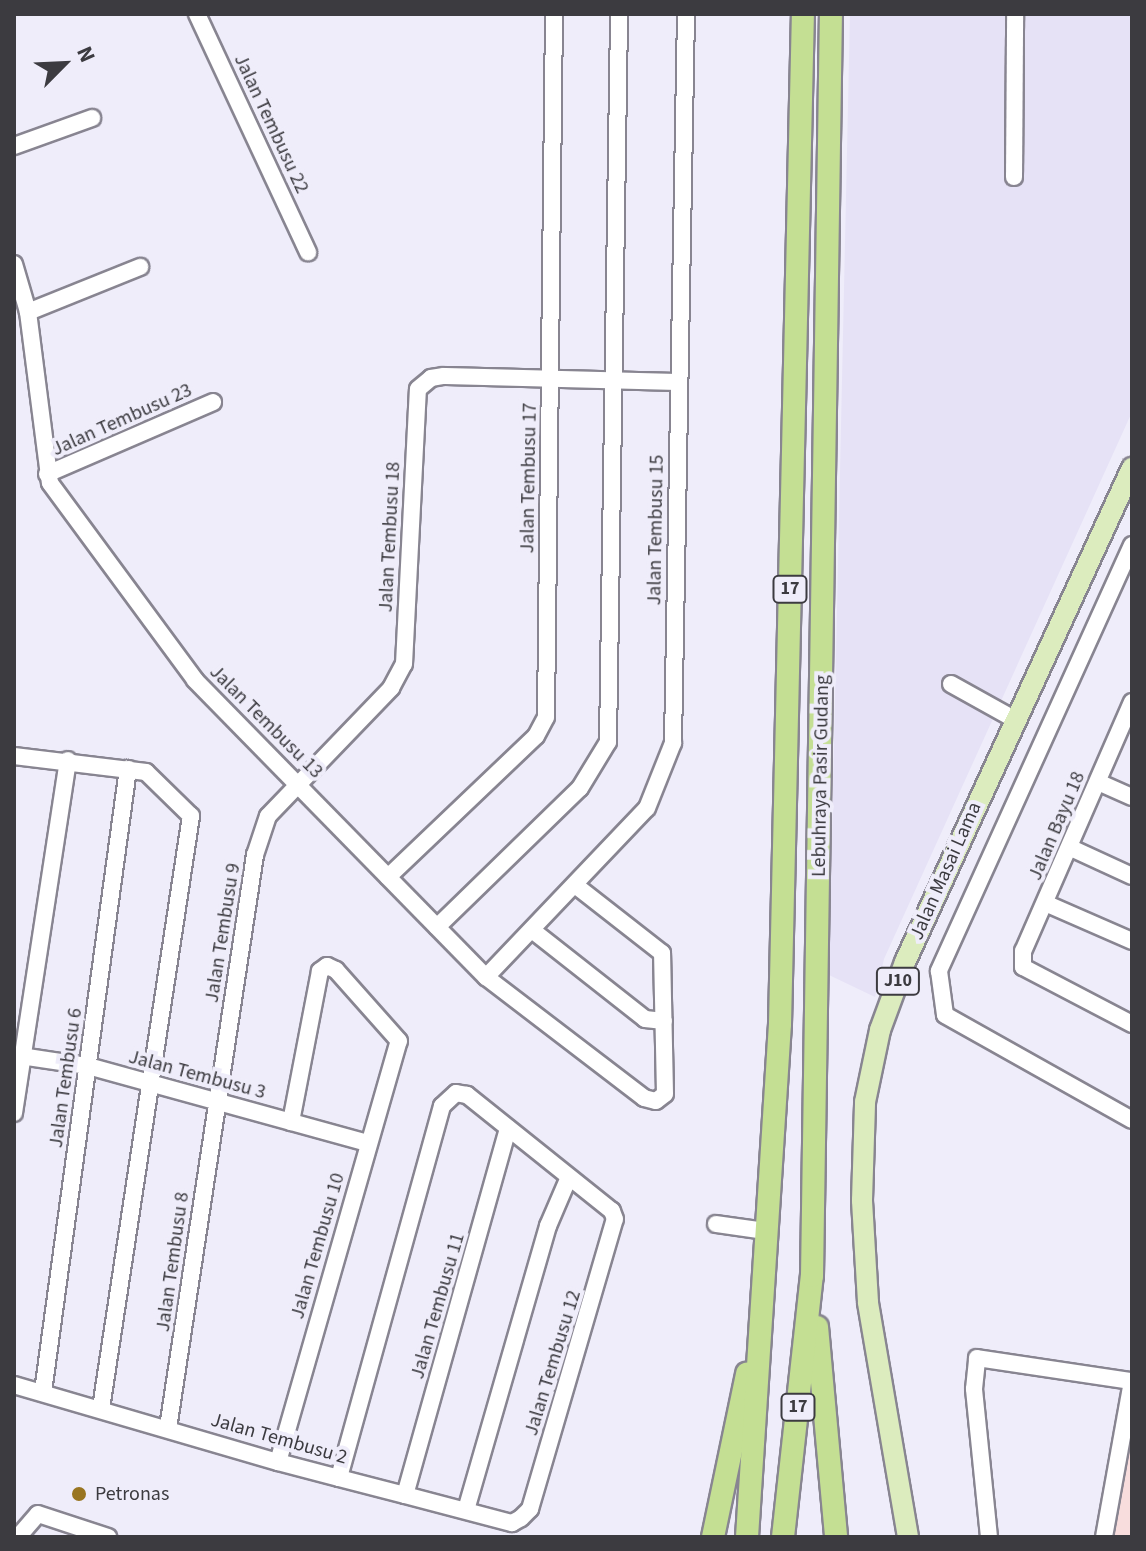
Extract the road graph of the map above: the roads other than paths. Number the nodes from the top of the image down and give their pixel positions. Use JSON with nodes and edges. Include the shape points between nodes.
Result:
{"nodes":[{"id":1,"x":197,"y":14,"type":"edge"},
{"id":2,"x":554,"y":14,"type":"edge"},
{"id":3,"x":619,"y":14,"type":"edge"},
{"id":4,"x":686,"y":14,"type":"edge"},
{"id":5,"x":803,"y":14,"type":"edge"},
{"id":6,"x":831,"y":14,"type":"edge"},
{"id":7,"x":1015,"y":14,"type":"edge"},
{"id":8,"x":92,"y":118,"type":"dead end"},
{"id":9,"x":14,"y":146,"type":"edge"},
{"id":10,"x":1014,"y":177,"type":"dead end"},
{"id":11,"x":308,"y":252,"type":"dead end"},
{"id":12,"x":14,"y":264,"type":"edge"},
{"id":13,"x":140,"y":267,"type":"dead end"},
{"id":14,"x":28,"y":312,"type":"junction"},
{"id":15,"x":550,"y":381,"type":"junction"},
{"id":16,"x":614,"y":382,"type":"junction"},
{"id":17,"x":679,"y":382,"type":"junction"},
{"id":18,"x":213,"y":402,"type":"dead end"},
{"id":19,"x":1132,"y":468,"type":"edge"},
{"id":20,"x":47,"y":474,"type":"junction"},
{"id":21,"x":1132,"y":545,"type":"edge"},
{"id":22,"x":951,"y":684,"type":"dead end"},
{"id":23,"x":1132,"y":702,"type":"edge"},
{"id":24,"x":1014,"y":719,"type":"junction"},
{"id":25,"x":1127,"y":728,"type":"edge"},
{"id":26,"x":14,"y":756,"type":"edge"},
{"id":27,"x":68,"y":760,"type":"junction"},
{"id":28,"x":128,"y":769,"type":"junction"},
{"id":29,"x":297,"y":781,"type":"junction"},
{"id":30,"x":1098,"y":782,"type":"junction"},
{"id":31,"x":1132,"y":797,"type":"edge"},
{"id":32,"x":1071,"y":848,"type":"junction"},
{"id":33,"x":1132,"y":876,"type":"edge"},
{"id":34,"x":388,"y":877,"type":"junction"},
{"id":35,"x":575,"y":885,"type":"junction"},
{"id":36,"x":1045,"y":903,"type":"junction"},
{"id":37,"x":437,"y":927,"type":"junction"},
{"id":38,"x":532,"y":930,"type":"junction"},
{"id":39,"x":1132,"y":941,"type":"edge"},
{"id":40,"x":486,"y":977,"type":"junction"},
{"id":41,"x":664,"y":1021,"type":"junction"},
{"id":42,"x":1132,"y":1024,"type":"edge"},
{"id":43,"x":18,"y":1056,"type":"edge"},
{"id":44,"x":88,"y":1066,"type":"junction"},
{"id":45,"x":152,"y":1084,"type":"junction"},
{"id":46,"x":217,"y":1101,"type":"junction"},
{"id":47,"x":14,"y":1113,"type":"edge"},
{"id":48,"x":1132,"y":1120,"type":"edge"},
{"id":49,"x":291,"y":1122,"type":"junction"},
{"id":50,"x":508,"y":1128,"type":"junction"},
{"id":51,"x":367,"y":1143,"type":"junction"},
{"id":52,"x":569,"y":1177,"type":"junction"},
{"id":53,"x":716,"y":1224,"type":"dead end"},
{"id":54,"x":765,"y":1231,"type":"junction"},
{"id":55,"x":812,"y":1276,"type":"junction"},
{"id":56,"x":759,"y":1311,"type":"junction"},
{"id":57,"x":1131,"y":1381,"type":"edge"},
{"id":58,"x":14,"y":1385,"type":"edge"},
{"id":59,"x":43,"y":1392,"type":"junction"},
{"id":60,"x":101,"y":1408,"type":"junction"},
{"id":61,"x":1128,"y":1414,"type":"edge"},
{"id":62,"x":168,"y":1428,"type":"junction"},
{"id":63,"x":734,"y":1441,"type":"junction"},
{"id":64,"x":278,"y":1462,"type":"junction"},
{"id":65,"x":828,"y":1466,"type":"junction"},
{"id":66,"x":339,"y":1478,"type":"junction"},
{"id":67,"x":405,"y":1495,"type":"junction"},
{"id":68,"x":530,"y":1509,"type":"joint"},
{"id":69,"x":466,"y":1510,"type":"junction"},
{"id":70,"x":18,"y":1537,"type":"edge"},
{"id":71,"x":108,"y":1537,"type":"edge"},
{"id":72,"x":698,"y":1537,"type":"edge"},
{"id":73,"x":713,"y":1537,"type":"edge"},
{"id":74,"x":747,"y":1537,"type":"edge"},
{"id":75,"x":783,"y":1537,"type":"edge"},
{"id":76,"x":822,"y":1537,"type":"edge"},
{"id":77,"x":836,"y":1537,"type":"edge"},
{"id":78,"x":908,"y":1537,"type":"edge"},
{"id":79,"x":989,"y":1537,"type":"edge"},
{"id":80,"x":1104,"y":1537,"type":"edge"}],
"edges":[{"from":1,"to":11,"type":"street","name":"Jalan Tembusu 22"},
{"from":2,"to":15,"type":"street","name":"Jalan Tembusu 17"},
{"from":3,"to":16,"type":"street"},
{"from":4,"to":17,"type":"street","name":"Jalan Tembusu 15"},
{"from":5,"to":54,"type":"highway","name":"Lebuhraya Pasir Gudang","number":"17","via":[[780,1024]]},
{"from":6,"to":55,"type":"highway","name":"Lebuhraya Pasir Gudang","number":"17"},
{"from":7,"to":10,"type":"street"},
{"from":8,"to":9,"type":"street"},
{"from":12,"to":14,"type":"street","name":"Jalan Tembusu 13"},
{"from":13,"to":14,"type":"street"},
{"from":14,"to":20,"type":"street","name":"Jalan Tembusu 13"},
{"from":15,"to":16,"type":"street"},
{"from":15,"to":29,"type":"street","name":"Jalan Tembusu 18","via":[[444,376],[431,378],[418,389],[404,664],[391,688]]},
{"from":15,"to":34,"type":"street","name":"Jalan Tembusu 17","via":[[546,717],[536,736]]},
{"from":16,"to":17,"type":"street"},
{"from":16,"to":37,"type":"street","via":[[608,742],[580,788]]},
{"from":17,"to":35,"type":"street","name":"Jalan Tembusu 15","via":[[673,743],[647,808]]},
{"from":18,"to":20,"type":"street","name":"Jalan Tembusu 23"},
{"from":19,"to":24,"type":"main road","name":"Jalan Masai Lama","number":"J10"},
{"from":20,"to":29,"type":"street","name":"Jalan Tembusu 13","via":[[195,680]]},
{"from":21,"to":48,"type":"street","via":[[939,971],[945,1015]]},
{"from":22,"to":24,"type":"street"},
{"from":23,"to":25,"type":"street","name":"Jalan Bayu 18"},
{"from":24,"to":78,"type":"main road","name":"Jalan Masai Lama","number":"J10","via":[[905,962],[880,1030],[865,1102],[862,1200],[868,1302]]},
{"from":25,"to":30,"type":"street","name":"Jalan Bayu 18"},
{"from":26,"to":27,"type":"street"},
{"from":27,"to":28,"type":"street"},
{"from":27,"to":43,"type":"street"},
{"from":28,"to":44,"type":"street","name":"Jalan Tembusu 6"},
{"from":28,"to":45,"type":"street","via":[[158,779],[191,816]]},
{"from":29,"to":34,"type":"street","name":"Jalan Tembusu 13"},
{"from":29,"to":46,"type":"street","name":"Jalan Tembusu 9","via":[[268,816],[255,855]]},
{"from":30,"to":31,"type":"street"},
{"from":30,"to":32,"type":"street","name":"Jalan Bayu 18"},
{"from":32,"to":33,"type":"street"},
{"from":32,"to":36,"type":"street","name":"Jalan Bayu 18"},
{"from":34,"to":37,"type":"street","name":"Jalan Tembusu 13"},
{"from":35,"to":38,"type":"street","name":"Jalan Tembusu 15"},
{"from":35,"to":41,"type":"street","via":[[662,953]]},
{"from":36,"to":39,"type":"street"},
{"from":36,"to":42,"type":"street","name":"Jalan Bayu 18","via":[[1023,951],[1023,967]]},
{"from":37,"to":40,"type":"street","name":"Jalan Tembusu 13"},
{"from":38,"to":40,"type":"street","name":"Jalan Tembusu 15"},
{"from":38,"to":41,"type":"street","via":[[645,1019]]},
{"from":40,"to":41,"type":"street","name":"Jalan Tembusu 13","via":[[644,1098],[656,1101],[665,1094]]},
{"from":43,"to":44,"type":"street","name":"Jalan Tembusu 3"},
{"from":43,"to":47,"type":"street"},
{"from":44,"to":45,"type":"street","name":"Jalan Tembusu 3"},
{"from":44,"to":59,"type":"street","name":"Jalan Tembusu 6"},
{"from":45,"to":46,"type":"street","name":"Jalan Tembusu 3"},
{"from":45,"to":60,"type":"street"},
{"from":46,"to":49,"type":"street","name":"Jalan Tembusu 3"},
{"from":46,"to":62,"type":"street","name":"Jalan Tembusu 8"},
{"from":49,"to":51,"type":"street","name":"Jalan Tembusu 3"},
{"from":49,"to":51,"type":"street","name":"Jalan Tembusu 10","via":[[320,971],[327,966],[399,1041]]},
{"from":50,"to":52,"type":"street"},
{"from":50,"to":66,"type":"street","via":[[467,1095],[456,1093],[442,1106]]},
{"from":50,"to":67,"type":"street","name":"Jalan Tembusu 11"},
{"from":51,"to":64,"type":"street","name":"Jalan Tembusu 10"},
{"from":52,"to":68,"type":"street","name":"Jalan Tembusu 12","via":[[612,1211],[615,1228]]},
{"from":52,"to":69,"type":"street","via":[[548,1226]]},
{"from":53,"to":54,"type":"street"},
{"from":54,"to":56,"type":"highway","name":"Lebuhraya Pasir Gudang","number":"17"},
{"from":55,"to":65,"type":"highway"},
{"from":55,"to":75,"type":"highway","name":"Lebuhraya Pasir Gudang","number":"17"},
{"from":56,"to":63,"type":"highway"},
{"from":56,"to":74,"type":"highway","name":"Lebuhraya Pasir Gudang","number":"17"},
{"from":57,"to":61,"type":"street"},
{"from":57,"to":79,"type":"street","via":[[981,1355],[973,1367]]},
{"from":58,"to":59,"type":"street","name":"Jalan Tembusu 2"},
{"from":59,"to":60,"type":"street","name":"Jalan Tembusu 2"},
{"from":60,"to":62,"type":"street","name":"Jalan Tembusu 2"},
{"from":61,"to":80,"type":"street"},
{"from":62,"to":64,"type":"street","name":"Jalan Tembusu 2"},
{"from":63,"to":72,"type":"highway"},
{"from":63,"to":73,"type":"highway"},
{"from":64,"to":66,"type":"street","name":"Jalan Tembusu 2"},
{"from":65,"to":76,"type":"highway"},
{"from":65,"to":77,"type":"highway"},
{"from":66,"to":67,"type":"street","name":"Jalan Tembusu 2"},
{"from":67,"to":69,"type":"street","name":"Jalan Tembusu 2"},
{"from":68,"to":69,"type":"street","name":"Jalan Tembusu 2","via":[[512,1523]]},
{"from":70,"to":71,"type":"street","via":[[38,1514]]}]}
